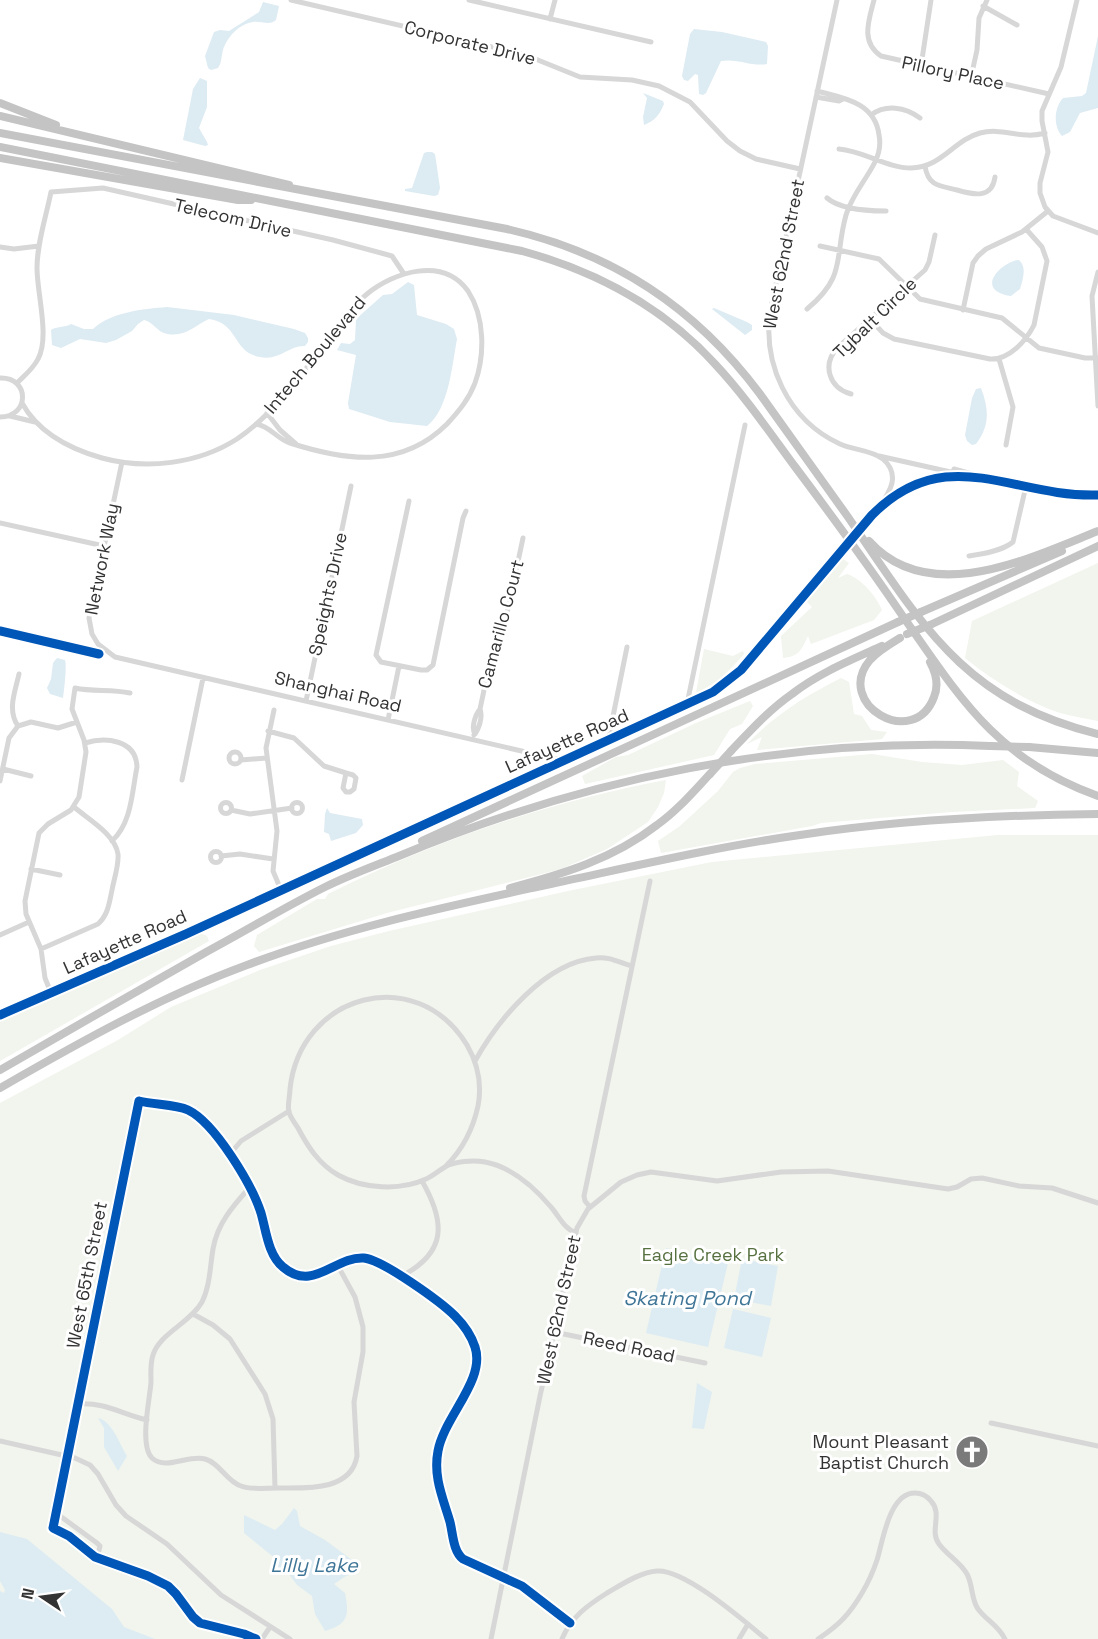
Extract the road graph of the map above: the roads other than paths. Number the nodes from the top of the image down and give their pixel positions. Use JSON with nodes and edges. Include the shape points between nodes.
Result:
{"nodes":[{"id":1,"x":291,"y":0,"type":"edge"},
{"id":2,"x":469,"y":0,"type":"edge"},
{"id":3,"x":555,"y":0,"type":"edge"},
{"id":4,"x":837,"y":0,"type":"edge"},
{"id":5,"x":874,"y":0,"type":"edge"},
{"id":6,"x":931,"y":0,"type":"edge"},
{"id":7,"x":1077,"y":0,"type":"edge"},
{"id":8,"x":491,"y":2,"type":"edge"},
{"id":9,"x":985,"y":3,"type":"edge"},
{"id":10,"x":550,"y":19,"type":"junction"},
{"id":11,"x":1017,"y":25,"type":"dead end"},
{"id":12,"x":651,"y":42,"type":"dead end"},
{"id":13,"x":921,"y":66,"type":"junction"},
{"id":14,"x":972,"y":77,"type":"junction"},
{"id":15,"x":817,"y":94,"type":"junction"},
{"id":16,"x":1049,"y":94,"type":"junction"},
{"id":17,"x":0,"y":103,"type":"edge"},
{"id":18,"x":871,"y":115,"type":"junction"},
{"id":19,"x":0,"y":116,"type":"edge"},
{"id":20,"x":920,"y":118,"type":"dead end"},
{"id":21,"x":0,"y":133,"type":"edge"},
{"id":22,"x":1045,"y":133,"type":"junction"},
{"id":23,"x":85,"y":135,"type":"junction"},
{"id":24,"x":0,"y":147,"type":"edge"},
{"id":25,"x":839,"y":149,"type":"dead end"},
{"id":26,"x":0,"y":158,"type":"edge"},
{"id":27,"x":877,"y":158,"type":"junction"},
{"id":28,"x":0,"y":164,"type":"edge"},
{"id":29,"x":925,"y":166,"type":"junction"},
{"id":30,"x":800,"y":169,"type":"junction"},
{"id":31,"x":72,"y":172,"type":"junction"},
{"id":32,"x":995,"y":177,"type":"dead end"},
{"id":33,"x":309,"y":191,"type":"junction"},
{"id":34,"x":827,"y":198,"type":"dead end"},
{"id":35,"x":263,"y":201,"type":"junction"},
{"id":36,"x":849,"y":207,"type":"junction"},
{"id":37,"x":886,"y":211,"type":"dead end"},
{"id":38,"x":1048,"y":211,"type":"junction"},
{"id":39,"x":1026,"y":229,"type":"junction"},
{"id":40,"x":1098,"y":233,"type":"edge"},
{"id":41,"x":935,"y":235,"type":"dead end"},
{"id":42,"x":39,"y":246,"type":"junction"},
{"id":43,"x":820,"y":246,"type":"dead end"},
{"id":44,"x":0,"y":247,"type":"edge"},
{"id":45,"x":840,"y":250,"type":"junction"},
{"id":46,"x":1098,"y":272,"type":"edge"},
{"id":47,"x":404,"y":274,"type":"junction"},
{"id":48,"x":906,"y":287,"type":"junction"},
{"id":49,"x":807,"y":309,"type":"dead end"},
{"id":50,"x":963,"y":310,"type":"junction"},
{"id":51,"x":870,"y":319,"type":"junction"},
{"id":52,"x":1025,"y":338,"type":"junction"},
{"id":53,"x":1097,"y":358,"type":"edge"},
{"id":54,"x":999,"y":359,"type":"junction"},
{"id":55,"x":0,"y":378,"type":"edge"},
{"id":56,"x":17,"y":383,"type":"junction"},
{"id":57,"x":851,"y":394,"type":"dead end"},
{"id":58,"x":22,"y":403,"type":"junction"},
{"id":59,"x":1098,"y":406,"type":"edge"},
{"id":60,"x":267,"y":414,"type":"junction"},
{"id":61,"x":10,"y":416,"type":"junction"},
{"id":62,"x":0,"y":417,"type":"edge"},
{"id":63,"x":35,"y":422,"type":"junction"},
{"id":64,"x":256,"y":424,"type":"junction"},
{"id":65,"x":746,"y":425,"type":"dead end"},
{"id":66,"x":297,"y":445,"type":"junction"},
{"id":67,"x":1006,"y":445,"type":"dead end"},
{"id":68,"x":875,"y":455,"type":"junction"},
{"id":69,"x":122,"y":462,"type":"junction"},
{"id":70,"x":927,"y":466,"type":"junction"},
{"id":71,"x":970,"y":476,"type":"junction"},
{"id":72,"x":987,"y":478,"type":"junction"},
{"id":73,"x":351,"y":486,"type":"dead end"},
{"id":74,"x":1026,"y":486,"type":"junction"},
{"id":75,"x":1098,"y":495,"type":"edge"},
{"id":76,"x":409,"y":501,"type":"dead end"},
{"id":77,"x":466,"y":511,"type":"dead end"},
{"id":78,"x":847,"y":516,"type":"junction"},
{"id":79,"x":870,"y":518,"type":"junction"},
{"id":80,"x":0,"y":523,"type":"edge"},
{"id":81,"x":1098,"y":533,"type":"edge"},
{"id":82,"x":523,"y":538,"type":"dead end"},
{"id":83,"x":104,"y":546,"type":"junction"},
{"id":84,"x":853,"y":546,"type":"junction"},
{"id":85,"x":1098,"y":546,"type":"edge"},
{"id":86,"x":969,"y":556,"type":"dead end"},
{"id":87,"x":903,"y":636,"type":"junction"},
{"id":88,"x":627,"y":647,"type":"dead end"},
{"id":89,"x":105,"y":651,"type":"joint"},
{"id":90,"x":399,"y":666,"type":"junction"},
{"id":91,"x":19,"y":674,"type":"dead end"},
{"id":92,"x":203,"y":678,"type":"junction"},
{"id":93,"x":130,"y":693,"type":"dead end"},
{"id":94,"x":306,"y":701,"type":"junction"},
{"id":95,"x":687,"y":704,"type":"junction"},
{"id":96,"x":274,"y":710,"type":"dead end"},
{"id":97,"x":388,"y":720,"type":"junction"},
{"id":98,"x":77,"y":722,"type":"junction"},
{"id":99,"x":18,"y":726,"type":"junction"},
{"id":100,"x":268,"y":731,"type":"junction"},
{"id":101,"x":1098,"y":734,"type":"edge"},
{"id":102,"x":474,"y":737,"type":"junction"},
{"id":103,"x":608,"y":741,"type":"junction"},
{"id":104,"x":85,"y":743,"type":"junction"},
{"id":105,"x":1098,"y":753,"type":"edge"},
{"id":106,"x":267,"y":758,"type":"junction"},
{"id":107,"x":242,"y":760,"type":"dead end"},
{"id":108,"x":565,"y":761,"type":"junction"},
{"id":109,"x":3,"y":770,"type":"junction"},
{"id":110,"x":346,"y":773,"type":"dead end"},
{"id":111,"x":31,"y":776,"type":"dead end"},
{"id":112,"x":182,"y":780,"type":"dead end"},
{"id":113,"x":0,"y":781,"type":"edge"},
{"id":114,"x":1098,"y":796,"type":"edge"},
{"id":115,"x":74,"y":807,"type":"junction"},
{"id":116,"x":292,"y":808,"type":"dead end"},
{"id":117,"x":231,"y":810,"type":"dead end"},
{"id":118,"x":274,"y":811,"type":"junction"},
{"id":119,"x":1098,"y":814,"type":"edge"},
{"id":120,"x":112,"y":841,"type":"junction"},
{"id":121,"x":221,"y":856,"type":"dead end"},
{"id":122,"x":273,"y":859,"type":"junction"},
{"id":123,"x":31,"y":869,"type":"junction"},
{"id":124,"x":60,"y":875,"type":"dead end"},
{"id":125,"x":650,"y":881,"type":"dead end"},
{"id":126,"x":327,"y":886,"type":"junction"},
{"id":127,"x":280,"y":890,"type":"junction"},
{"id":128,"x":446,"y":906,"type":"junction"},
{"id":129,"x":30,"y":922,"type":"junction"},
{"id":130,"x":0,"y":935,"type":"edge"},
{"id":131,"x":42,"y":949,"type":"junction"},
{"id":132,"x":632,"y":966,"type":"junction"},
{"id":133,"x":51,"y":993,"type":"junction"},
{"id":134,"x":0,"y":1015,"type":"edge"},
{"id":135,"x":475,"y":1061,"type":"junction"},
{"id":136,"x":0,"y":1070,"type":"edge"},
{"id":137,"x":0,"y":1088,"type":"edge"},
{"id":138,"x":289,"y":1111,"type":"junction"},
{"id":139,"x":230,"y":1154,"type":"junction"},
{"id":140,"x":446,"y":1166,"type":"junction"},
{"id":141,"x":422,"y":1181,"type":"junction"},
{"id":142,"x":249,"y":1188,"type":"junction"},
{"id":143,"x":1098,"y":1203,"type":"edge"},
{"id":144,"x":590,"y":1207,"type":"junction"},
{"id":145,"x":576,"y":1233,"type":"junction"},
{"id":146,"x":338,"y":1266,"type":"junction"},
{"id":147,"x":400,"y":1277,"type":"junction"},
{"id":148,"x":193,"y":1314,"type":"junction"},
{"id":149,"x":554,"y":1332,"type":"junction"},
{"id":150,"x":705,"y":1363,"type":"dead end"},
{"id":151,"x":78,"y":1404,"type":"junction"},
{"id":152,"x":147,"y":1420,"type":"junction"},
{"id":153,"x":991,"y":1423,"type":"dead end"},
{"id":154,"x":0,"y":1441,"type":"edge"},
{"id":155,"x":1098,"y":1446,"type":"edge"},
{"id":156,"x":68,"y":1456,"type":"junction"},
{"id":157,"x":275,"y":1488,"type":"junction"},
{"id":158,"x":56,"y":1513,"type":"junction"},
{"id":159,"x":97,"y":1559,"type":"junction"},
{"id":160,"x":504,"y":1577,"type":"junction"},
{"id":161,"x":570,"y":1623,"type":"junction"},
{"id":162,"x":748,"y":1624,"type":"junction"},
{"id":163,"x":270,"y":1627,"type":"junction"},
{"id":164,"x":226,"y":1630,"type":"junction"},
{"id":165,"x":225,"y":1637,"type":"dead end"},
{"id":166,"x":256,"y":1639,"type":"edge"},
{"id":167,"x":262,"y":1639,"type":"edge"},
{"id":168,"x":290,"y":1639,"type":"edge"},
{"id":169,"x":491,"y":1639,"type":"edge"},
{"id":170,"x":562,"y":1639,"type":"edge"},
{"id":171,"x":739,"y":1639,"type":"edge"},
{"id":172,"x":766,"y":1639,"type":"edge"},
{"id":173,"x":818,"y":1639,"type":"edge"},
{"id":174,"x":1005,"y":1639,"type":"edge"}],
"edges":[{"from":1,"to":30,"type":"street","name":"Corporate Drive","via":[[523,54],[580,77],[659,86],[690,102],[740,152]]},
{"from":2,"to":8,"type":"street"},
{"from":3,"to":10,"type":"street"},
{"from":4,"to":15,"type":"street","name":"West 62nd Street"},
{"from":5,"to":13,"type":"street","name":"Pillory Place","via":[[867,37],[871,47],[879,55]]},
{"from":6,"to":13,"type":"street"},
{"from":7,"to":16,"type":"street","via":[[1061,67]]},
{"from":8,"to":10,"type":"street"},
{"from":9,"to":11,"type":"street"},
{"from":9,"to":14,"type":"street","via":[[979,18]]},
{"from":10,"to":12,"type":"street"},
{"from":13,"to":14,"type":"street","name":"Pillory Place"},
{"from":14,"to":16,"type":"street","name":"Pillory Place"},
{"from":15,"to":18,"type":"street","via":[[860,104]]},
{"from":15,"to":30,"type":"street","name":"West 62nd Street"},
{"from":16,"to":22,"type":"street","via":[[1042,111]]},
{"from":17,"to":23,"type":"highway"},
{"from":18,"to":20,"type":"street","via":[[891,108]]},
{"from":18,"to":27,"type":"street","via":[[879,134]]},
{"from":19,"to":23,"type":"highway"},
{"from":21,"to":33,"type":"highway"},
{"from":22,"to":29,"type":"street","via":[[979,133]]},
{"from":22,"to":38,"type":"street","via":[[1048,152],[1039,190]]},
{"from":23,"to":33,"type":"highway"},
{"from":24,"to":35,"type":"highway"},
{"from":25,"to":27,"type":"street"},
{"from":26,"to":31,"type":"highway"},
{"from":27,"to":29,"type":"street","via":[[905,167]]},
{"from":27,"to":36,"type":"street"},
{"from":28,"to":31,"type":"highway"},
{"from":29,"to":32,"type":"street","via":[[936,184],[974,195],[990,190]]},
{"from":30,"to":68,"type":"street","name":"West 62nd Street","via":[[770,312],[768,340],[773,365],[784,392],[820,433]]},
{"from":31,"to":35,"type":"highway"},
{"from":33,"to":78,"type":"highway","via":[[520,232],[604,261],[669,302],[723,349]]},
{"from":34,"to":36,"type":"street"},
{"from":35,"to":84,"type":"highway","via":[[522,251],[569,266],[623,291],[663,317],[714,362]]},
{"from":36,"to":37,"type":"street"},
{"from":36,"to":45,"type":"street"},
{"from":38,"to":39,"type":"street"},
{"from":38,"to":40,"type":"street","via":[[1059,220]]},
{"from":39,"to":50,"type":"street","via":[[978,256]]},
{"from":39,"to":52,"type":"street","via":[[1044,250],[1047,265],[1034,325]]},
{"from":41,"to":48,"type":"street","name":"Tybalt Circle","via":[[927,268]]},
{"from":42,"to":44,"type":"street"},
{"from":42,"to":47,"type":"street","name":"Telecom Drive","via":[[51,192],[103,188],[392,256]]},
{"from":42,"to":56,"type":"street","via":[[42,348],[32,368]]},
{"from":43,"to":45,"type":"street"},
{"from":45,"to":48,"type":"street","via":[[881,260]]},
{"from":45,"to":49,"type":"street","via":[[830,285]]},
{"from":46,"to":53,"type":"street","via":[[1092,296]]},
{"from":47,"to":60,"type":"street","name":"Intech Boulevard","via":[[361,299]]},
{"from":47,"to":66,"type":"street","name":"Intech Boulevard","via":[[446,273],[463,286],[474,303],[482,345],[477,379],[468,399],[439,432],[398,454],[354,458]]},
{"from":48,"to":50,"type":"street","via":[[921,300]]},
{"from":48,"to":51,"type":"street","name":"Tybalt Circle"},
{"from":50,"to":52,"type":"street","via":[[1003,319]]},
{"from":51,"to":54,"type":"street","via":[[894,339]]},
{"from":51,"to":57,"type":"street","name":"Tybalt Circle","via":[[836,350],[829,363],[834,384]]},
{"from":52,"to":53,"type":"street","via":[[1042,349]]},
{"from":52,"to":54,"type":"street","via":[[1009,355]]},
{"from":53,"to":59,"type":"street"},
{"from":54,"to":67,"type":"street","via":[[1013,407]]},
{"from":55,"to":56,"type":"street"},
{"from":56,"to":58,"type":"street"},
{"from":58,"to":61,"type":"street"},
{"from":58,"to":63,"type":"street","name":"Intech Boulevard"},
{"from":60,"to":64,"type":"street","name":"Intech Boulevard"},
{"from":60,"to":66,"type":"street"},
{"from":61,"to":62,"type":"street","name":"Intech Boulevard"},
{"from":61,"to":63,"type":"street","name":"Intech Boulevard"},
{"from":63,"to":69,"type":"street","name":"Intech Boulevard","via":[[80,450]]},
{"from":64,"to":66,"type":"street","via":[[267,426],[283,440]]},
{"from":64,"to":69,"type":"street","name":"Intech Boulevard","via":[[227,444],[192,458],[161,464]]},
{"from":65,"to":95,"type":"street"},
{"from":68,"to":70,"type":"street","name":"West 62nd Street"},
{"from":68,"to":79,"type":"street","via":[[887,464],[893,480],[889,494]]},
{"from":69,"to":83,"type":"street","name":"Network Way"},
{"from":70,"to":71,"type":"street"},
{"from":70,"to":72,"type":"street"},
{"from":71,"to":72,"type":"main road","name":"Lafayette Road"},
{"from":71,"to":79,"type":"main road","name":"Lafayette Road","via":[[919,483],[897,494]]},
{"from":72,"to":74,"type":"main road","name":"Lafayette Road"},
{"from":73,"to":94,"type":"street","name":"Speights Drive"},
{"from":74,"to":75,"type":"main road","name":"Lafayette Road","via":[[1069,495]]},
{"from":74,"to":86,"type":"street","via":[[1013,542]]},
{"from":76,"to":90,"type":"street","via":[[376,655],[381,662]]},
{"from":77,"to":90,"type":"street","via":[[433,665],[425,671]]},
{"from":78,"to":81,"type":"highway","via":[[888,558],[910,569],[945,576],[1019,560]]},
{"from":78,"to":101,"type":"highway","via":[[922,622],[967,670],[1023,708]]},
{"from":79,"to":95,"type":"main road","name":"Lafayette Road","bridge":true,"via":[[736,675]]},
{"from":80,"to":83,"type":"street"},
{"from":81,"to":126,"type":"highway","bridge":true},
{"from":82,"to":102,"type":"street","name":"Camarillo Court"},
{"from":83,"to":89,"type":"street","name":"Network Way","via":[[89,619],[94,638]]},
{"from":84,"to":87,"type":"highway","via":[[935,675],[936,691],[929,707],[916,717],[900,721],[873,710],[862,684],[869,661]]},
{"from":84,"to":114,"type":"highway","via":[[984,724],[1040,769]]},
{"from":85,"to":87,"type":"highway","bridge":true},
{"from":87,"to":128,"type":"highway","bridge":true,"via":[[805,684],[772,710],[677,809],[629,844],[569,872]]},
{"from":88,"to":103,"type":"street"},
{"from":89,"to":92,"type":"street","name":"Shanghai Road","via":[[115,657]]},
{"from":90,"to":97,"type":"street"},
{"from":91,"to":99,"type":"street","via":[[11,711]]},
{"from":92,"to":94,"type":"street","name":"Shanghai Road"},
{"from":92,"to":112,"type":"street"},
{"from":93,"to":98,"type":"street","via":[[75,688],[72,706]]},
{"from":94,"to":97,"type":"street","name":"Shanghai Road"},
{"from":95,"to":103,"type":"main road","name":"Lafayette Road"},
{"from":96,"to":100,"type":"street"},
{"from":97,"to":102,"type":"street","name":"Shanghai Road"},
{"from":98,"to":99,"type":"street","via":[[58,728],[31,722]]},
{"from":98,"to":104,"type":"street"},
{"from":99,"to":109,"type":"street","via":[[9,738]]},
{"from":100,"to":106,"type":"street"},
{"from":100,"to":110,"type":"street","via":[[294,738],[324,766]]},
{"from":102,"to":108,"type":"street","name":"Shanghai Road"},
{"from":103,"to":108,"type":"main road","name":"Lafayette Road"},
{"from":104,"to":115,"type":"street","via":[[86,763]]},
{"from":104,"to":120,"type":"street","via":[[103,740],[123,744],[137,759],[126,822]]},
{"from":105,"to":126,"type":"highway","bridge":true,"via":[[1029,747],[908,745],[742,759],[597,788],[505,816]]},
{"from":106,"to":107,"type":"street"},
{"from":106,"to":118,"type":"street"},
{"from":108,"to":127,"type":"main road","name":"Lafayette Road"},
{"from":109,"to":111,"type":"street"},
{"from":109,"to":113,"type":"street"},
{"from":115,"to":120,"type":"street"},
{"from":115,"to":123,"type":"street","via":[[41,830]]},
{"from":116,"to":118,"type":"street"},
{"from":117,"to":118,"type":"street","via":[[250,814]]},
{"from":118,"to":122,"type":"street","via":[[277,836]]},
{"from":119,"to":128,"type":"highway","via":[[953,819],[801,834]]},
{"from":120,"to":131,"type":"street","via":[[118,860],[104,918],[95,926]]},
{"from":121,"to":122,"type":"street"},
{"from":122,"to":127,"type":"street"},
{"from":123,"to":124,"type":"street"},
{"from":123,"to":129,"type":"street","via":[[24,906]]},
{"from":125,"to":132,"type":"street"},
{"from":126,"to":136,"type":"highway"},
{"from":127,"to":133,"type":"main road","name":"Lafayette Road"},
{"from":128,"to":137,"type":"highway","via":[[325,938],[220,975],[118,1022]]},
{"from":129,"to":130,"type":"street"},
{"from":129,"to":131,"type":"street"},
{"from":131,"to":133,"type":"street"},
{"from":132,"to":135,"type":"street","via":[[595,958],[550,975],[512,1010]]},
{"from":132,"to":144,"type":"street","via":[[584,1196]]},
{"from":133,"to":134,"type":"main road","name":"Lafayette Road"},
{"from":135,"to":138,"type":"street","via":[[457,1031],[427,1007],[401,999],[363,1000],[328,1016],[304,1043],[294,1067]]},
{"from":135,"to":140,"type":"street","via":[[477,1112],[463,1146]]},
{"from":138,"to":139,"type":"street","via":[[242,1141]]},
{"from":138,"to":141,"type":"street","via":[[315,1155],[344,1178],[389,1187]]},
{"from":139,"to":142,"type":"street"},
{"from":139,"to":151,"type":"street","name":"West 65th Street","via":[[190,1111],[140,1101]]},
{"from":140,"to":141,"type":"street"},
{"from":140,"to":145,"type":"street","via":[[480,1162],[509,1171],[538,1193],[568,1229]]},
{"from":141,"to":147,"type":"street","via":[[436,1215],[436,1242],[424,1262]]},
{"from":142,"to":146,"type":"street","via":[[261,1211],[273,1254],[282,1267],[306,1276]]},
{"from":142,"to":148,"type":"street","via":[[222,1222],[206,1293]]},
{"from":143,"to":144,"type":"street","via":[[1052,1188],[980,1178],[946,1189],[828,1171],[778,1172],[717,1181],[654,1172],[626,1180]]},
{"from":144,"to":145,"type":"street","name":"West 62nd Street"},
{"from":145,"to":149,"type":"street","name":"West 62nd Street"},
{"from":146,"to":147,"type":"street","via":[[356,1258],[367,1259]]},
{"from":146,"to":157,"type":"street","via":[[356,1300],[363,1328],[354,1402],[356,1461],[348,1475],[337,1482],[309,1488]]},
{"from":147,"to":160,"type":"street","via":[[453,1313],[475,1347],[476,1373],[441,1440],[437,1481],[459,1555]]},
{"from":148,"to":152,"type":"street","via":[[155,1350]]},
{"from":148,"to":157,"type":"street","via":[[230,1340],[265,1394],[273,1419]]},
{"from":149,"to":150,"type":"street","name":"Reed Road"},
{"from":149,"to":160,"type":"street","name":"West 62nd Street"},
{"from":151,"to":152,"type":"street","via":[[100,1404]]},
{"from":151,"to":156,"type":"street","name":"West 65th Street"},
{"from":152,"to":157,"type":"street","via":[[148,1450],[155,1460],[167,1463],[203,1458],[239,1486]]},
{"from":153,"to":155,"type":"street"},
{"from":154,"to":156,"type":"street"},
{"from":156,"to":158,"type":"street","name":"West 65th Street"},
{"from":156,"to":163,"type":"street","via":[[93,1467],[126,1516],[165,1541],[221,1595]]},
{"from":158,"to":159,"type":"street","via":[[97,1543]]},
{"from":158,"to":159,"type":"street","via":[[53,1528]]},
{"from":159,"to":164,"type":"street","via":[[159,1581],[176,1594],[198,1622]]},
{"from":160,"to":161,"type":"street"},
{"from":160,"to":169,"type":"street","name":"West 62nd Street"},
{"from":161,"to":162,"type":"street","via":[[612,1590],[648,1573],[664,1571],[694,1584]]},
{"from":161,"to":170,"type":"street"},
{"from":162,"to":171,"type":"street"},
{"from":162,"to":172,"type":"street"},
{"from":163,"to":167,"type":"street"},
{"from":163,"to":168,"type":"street"},
{"from":164,"to":165,"type":"street"},
{"from":164,"to":166,"type":"street"},
{"from":173,"to":174,"type":"street","via":[[851,1612],[871,1575],[894,1508],[902,1498],[915,1493],[933,1503],[937,1541],[965,1571],[977,1608],[998,1626]]}]}
